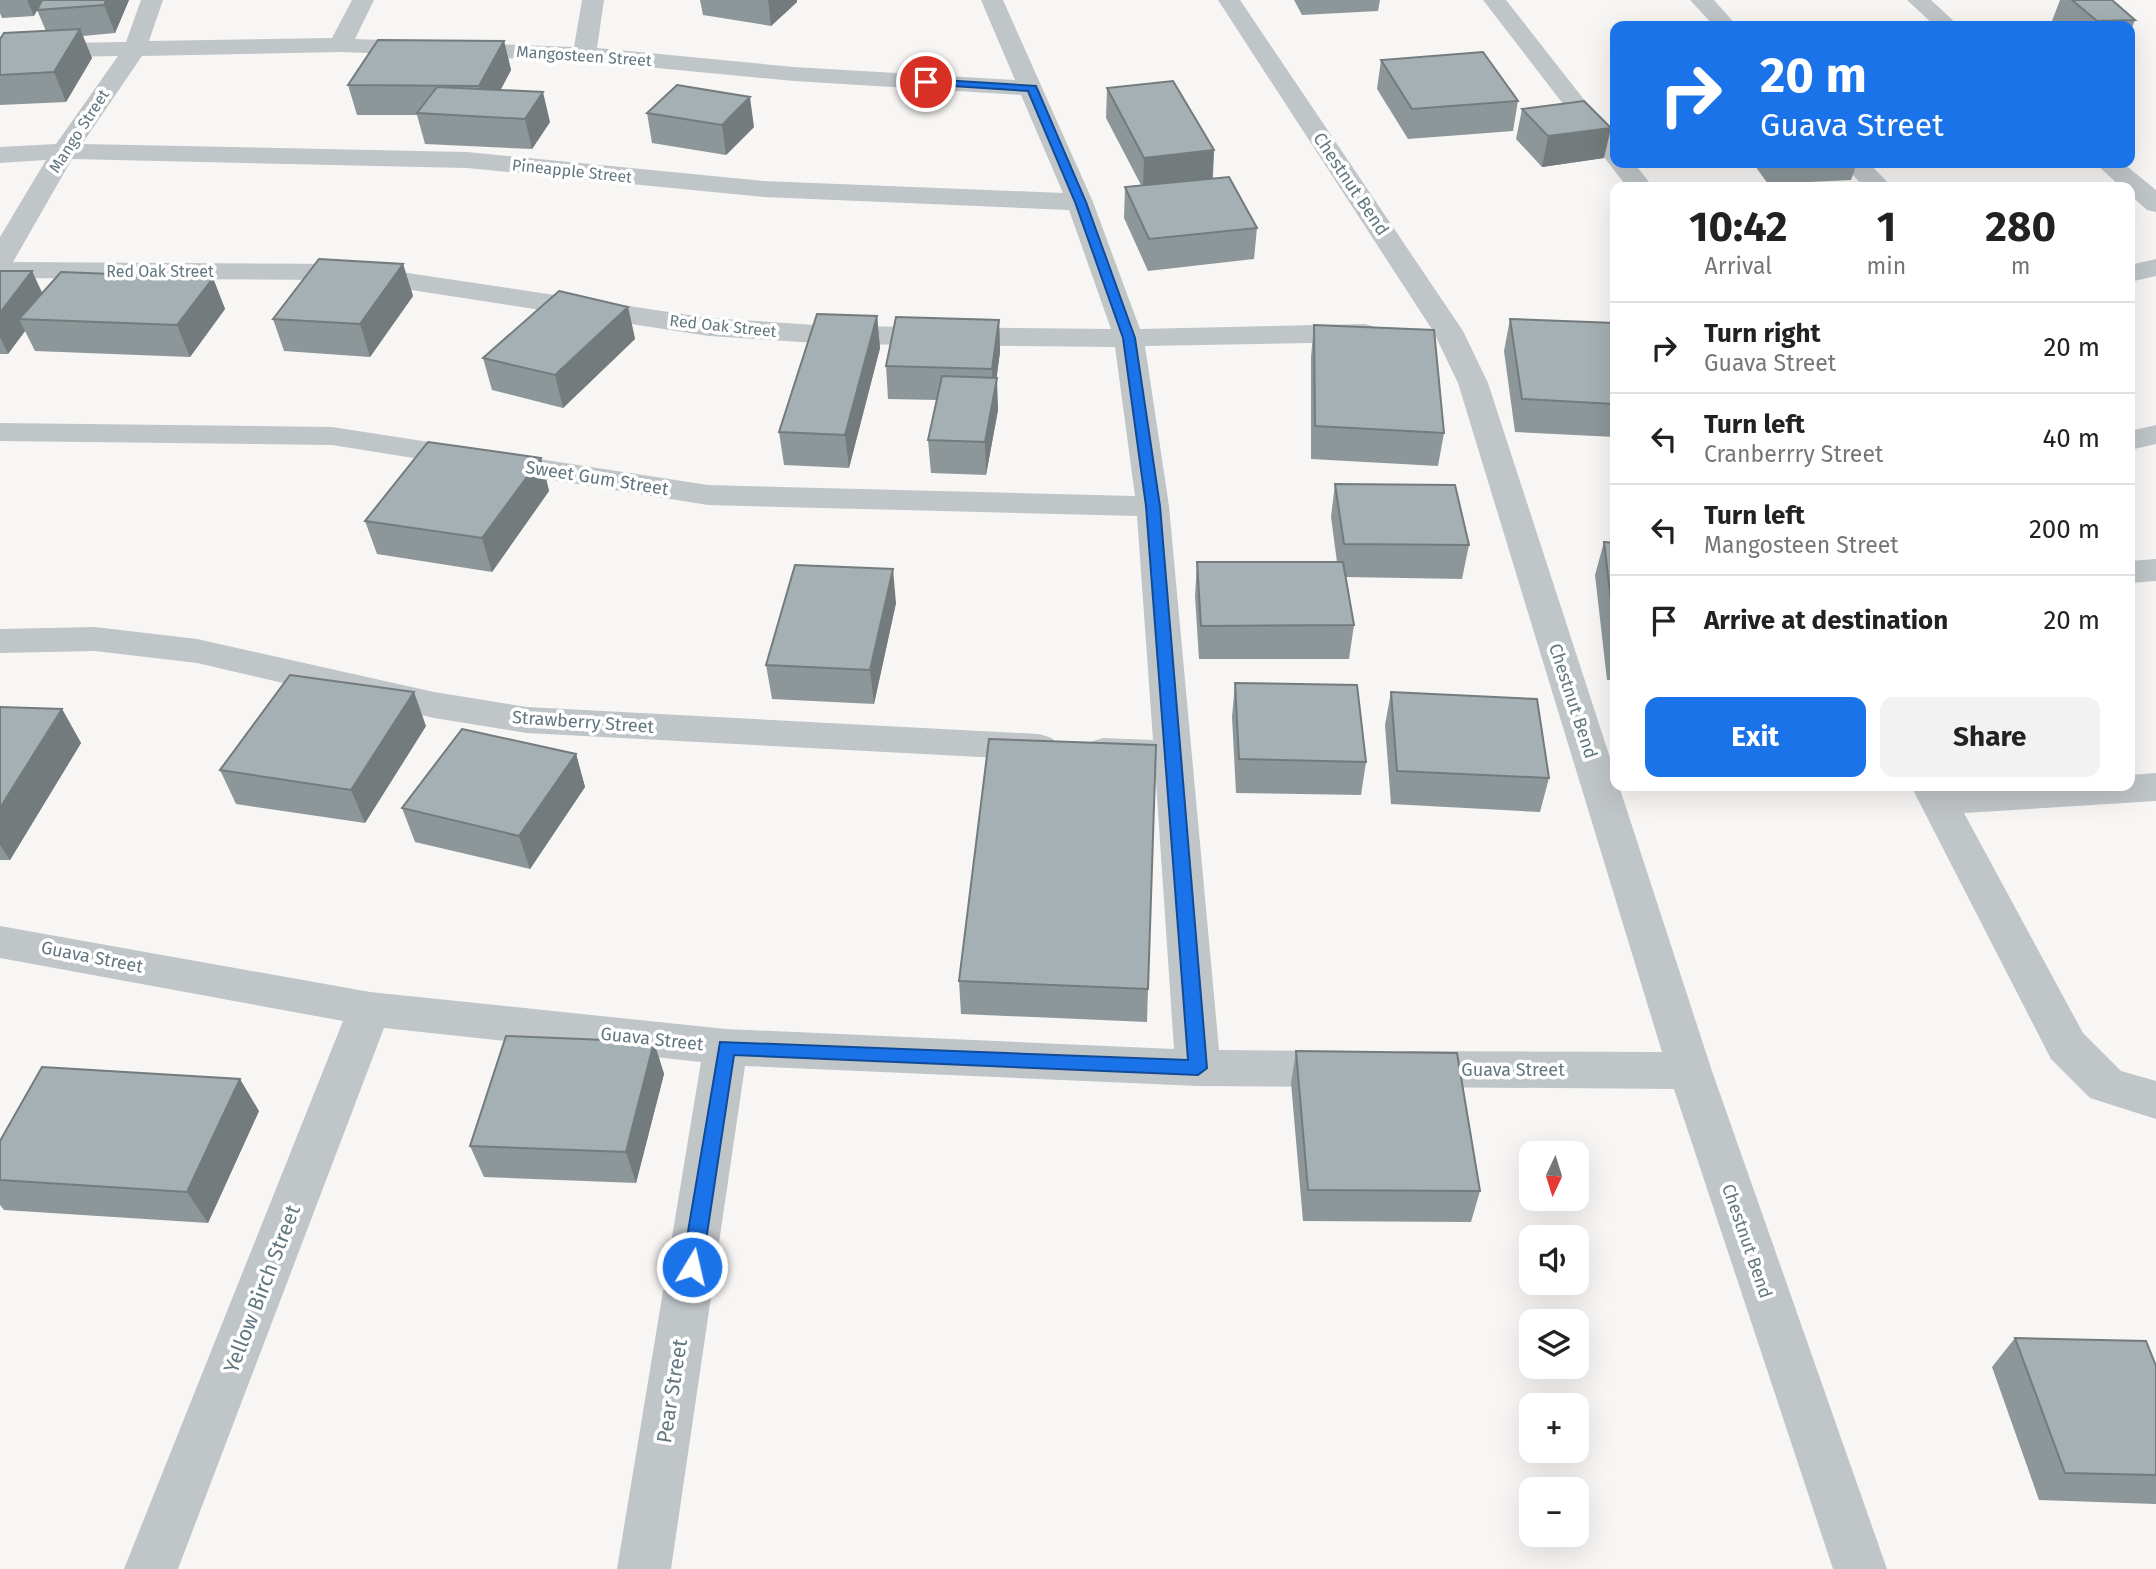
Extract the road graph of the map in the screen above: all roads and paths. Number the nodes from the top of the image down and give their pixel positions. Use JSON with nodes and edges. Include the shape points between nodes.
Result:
{"nodes":[{"id":1,"x":152,"y":0,"type":"edge"},
{"id":2,"x":363,"y":0,"type":"edge"},
{"id":3,"x":593,"y":0,"type":"edge"},
{"id":4,"x":992,"y":0,"type":"edge"},
{"id":5,"x":1229,"y":0,"type":"edge"},
{"id":6,"x":1494,"y":0,"type":"edge"},
{"id":7,"x":1701,"y":0,"type":"edge"},
{"id":8,"x":1918,"y":0,"type":"edge"},
{"id":9,"x":1721,"y":21,"type":"edge"},
{"id":10,"x":1942,"y":21,"type":"edge"},
{"id":11,"x":340,"y":45,"type":"junction"},
{"id":12,"x":135,"y":48,"type":"junction"},
{"id":13,"x":0,"y":51,"type":"edge"},
{"id":14,"x":584,"y":54,"type":"junction"},
{"id":15,"x":1032,"y":88,"type":"junction"},
{"id":16,"x":1610,"y":150,"type":"edge"},
{"id":17,"x":64,"y":151,"type":"junction"},
{"id":18,"x":0,"y":155,"type":"edge"},
{"id":19,"x":1625,"y":168,"type":"edge"},
{"id":20,"x":1860,"y":168,"type":"edge"},
{"id":21,"x":2114,"y":168,"type":"edge"},
{"id":22,"x":1636,"y":182,"type":"edge"},
{"id":23,"x":1874,"y":182,"type":"edge"},
{"id":24,"x":2130,"y":182,"type":"edge"},
{"id":25,"x":2135,"y":186,"type":"edge"},
{"id":26,"x":1080,"y":202,"type":"junction"},
{"id":27,"x":2156,"y":204,"type":"edge"},
{"id":28,"x":0,"y":260,"type":"edge"},
{"id":29,"x":2156,"y":267,"type":"edge"},
{"id":30,"x":0,"y":270,"type":"edge"},
{"id":31,"x":2135,"y":273,"type":"edge"},
{"id":32,"x":1421,"y":332,"type":"junction"},
{"id":33,"x":1129,"y":338,"type":"junction"},
{"id":34,"x":0,"y":432,"type":"edge"},
{"id":35,"x":2156,"y":434,"type":"edge"},
{"id":36,"x":2135,"y":440,"type":"edge"},
{"id":37,"x":1153,"y":506,"type":"junction"},
{"id":38,"x":2156,"y":570,"type":"edge"},
{"id":39,"x":2135,"y":572,"type":"edge"},
{"id":40,"x":0,"y":641,"type":"edge"},
{"id":41,"x":1173,"y":754,"type":"junction"},
{"id":42,"x":2156,"y":787,"type":"edge"},
{"id":43,"x":2135,"y":788,"type":"edge"},
{"id":44,"x":2007,"y":791,"type":"edge"},
{"id":45,"x":1933,"y":793,"type":"edge"},
{"id":46,"x":0,"y":942,"type":"edge"},
{"id":47,"x":370,"y":1009,"type":"junction"},
{"id":48,"x":726,"y":1047,"type":"junction"},
{"id":49,"x":1198,"y":1068,"type":"junction"},
{"id":50,"x":1690,"y":1071,"type":"junction"},
{"id":51,"x":2156,"y":1100,"type":"edge"},
{"id":52,"x":151,"y":1569,"type":"edge"},
{"id":53,"x":644,"y":1569,"type":"edge"},
{"id":54,"x":1860,"y":1569,"type":"edge"}],
"edges":[{"from":1,"to":12,"type":"street","name":"Mango Street"},
{"from":2,"to":11,"type":"street"},
{"from":3,"to":14,"type":"street"},
{"from":4,"to":15,"type":"street"},
{"from":5,"to":32,"type":"street","name":"Chestnut Bend"},
{"from":6,"to":16,"type":"street"},
{"from":7,"to":9,"type":"street"},
{"from":8,"to":10,"type":"street"},
{"from":11,"to":12,"type":"street","name":"Mangosteen Street"},
{"from":11,"to":14,"type":"street","name":"Mangosteen Street"},
{"from":12,"to":13,"type":"street","name":"Mangosteen Street"},
{"from":12,"to":17,"type":"street","name":"Mango Street"},
{"from":14,"to":15,"type":"street","name":"Mangosteen Street","via":[[794,74]]},
{"from":15,"to":26,"type":"street"},
{"from":17,"to":18,"type":"street","name":"Pineapple Street"},
{"from":17,"to":26,"type":"street","name":"Pineapple Street","via":[[467,160],[764,189]]},
{"from":17,"to":28,"type":"street","name":"Mango Street"},
{"from":19,"to":22,"type":"street"},
{"from":20,"to":23,"type":"street"},
{"from":21,"to":24,"type":"street"},
{"from":25,"to":27,"type":"street"},
{"from":26,"to":33,"type":"street"},
{"from":29,"to":31,"type":"street"},
{"from":30,"to":33,"type":"street","name":"Red Oak Street","via":[[347,272],[709,327],[831,335]]},
{"from":32,"to":33,"type":"street","name":"Red Oak Street"},
{"from":32,"to":50,"type":"street","name":"Chestnut Bend","via":[[1473,383]]},
{"from":33,"to":37,"type":"street"},
{"from":34,"to":37,"type":"street","name":"Sweet Gum Street","via":[[332,436],[708,495]]},
{"from":35,"to":36,"type":"street"},
{"from":37,"to":41,"type":"street"},
{"from":38,"to":39,"type":"street"},
{"from":40,"to":41,"type":"street","name":"Strawberry Street","via":[[94,639],[197,651],[434,705],[527,720]]},
{"from":41,"to":49,"type":"street"},
{"from":42,"to":43,"type":"street"},
{"from":44,"to":45,"type":"street"},
{"from":45,"to":51,"type":"street","via":[[2067,1046],[2106,1085]]},
{"from":46,"to":47,"type":"street","name":"Guava Street"},
{"from":47,"to":48,"type":"street","name":"Guava Street"},
{"from":47,"to":52,"type":"street","name":"Yellow Birch Street"},
{"from":48,"to":49,"type":"street","name":"Guava Street"},
{"from":48,"to":53,"type":"street","name":"Pear Street"},
{"from":49,"to":50,"type":"street","name":"Guava Street"},
{"from":50,"to":54,"type":"street","name":"Chestnut Bend"}]}
